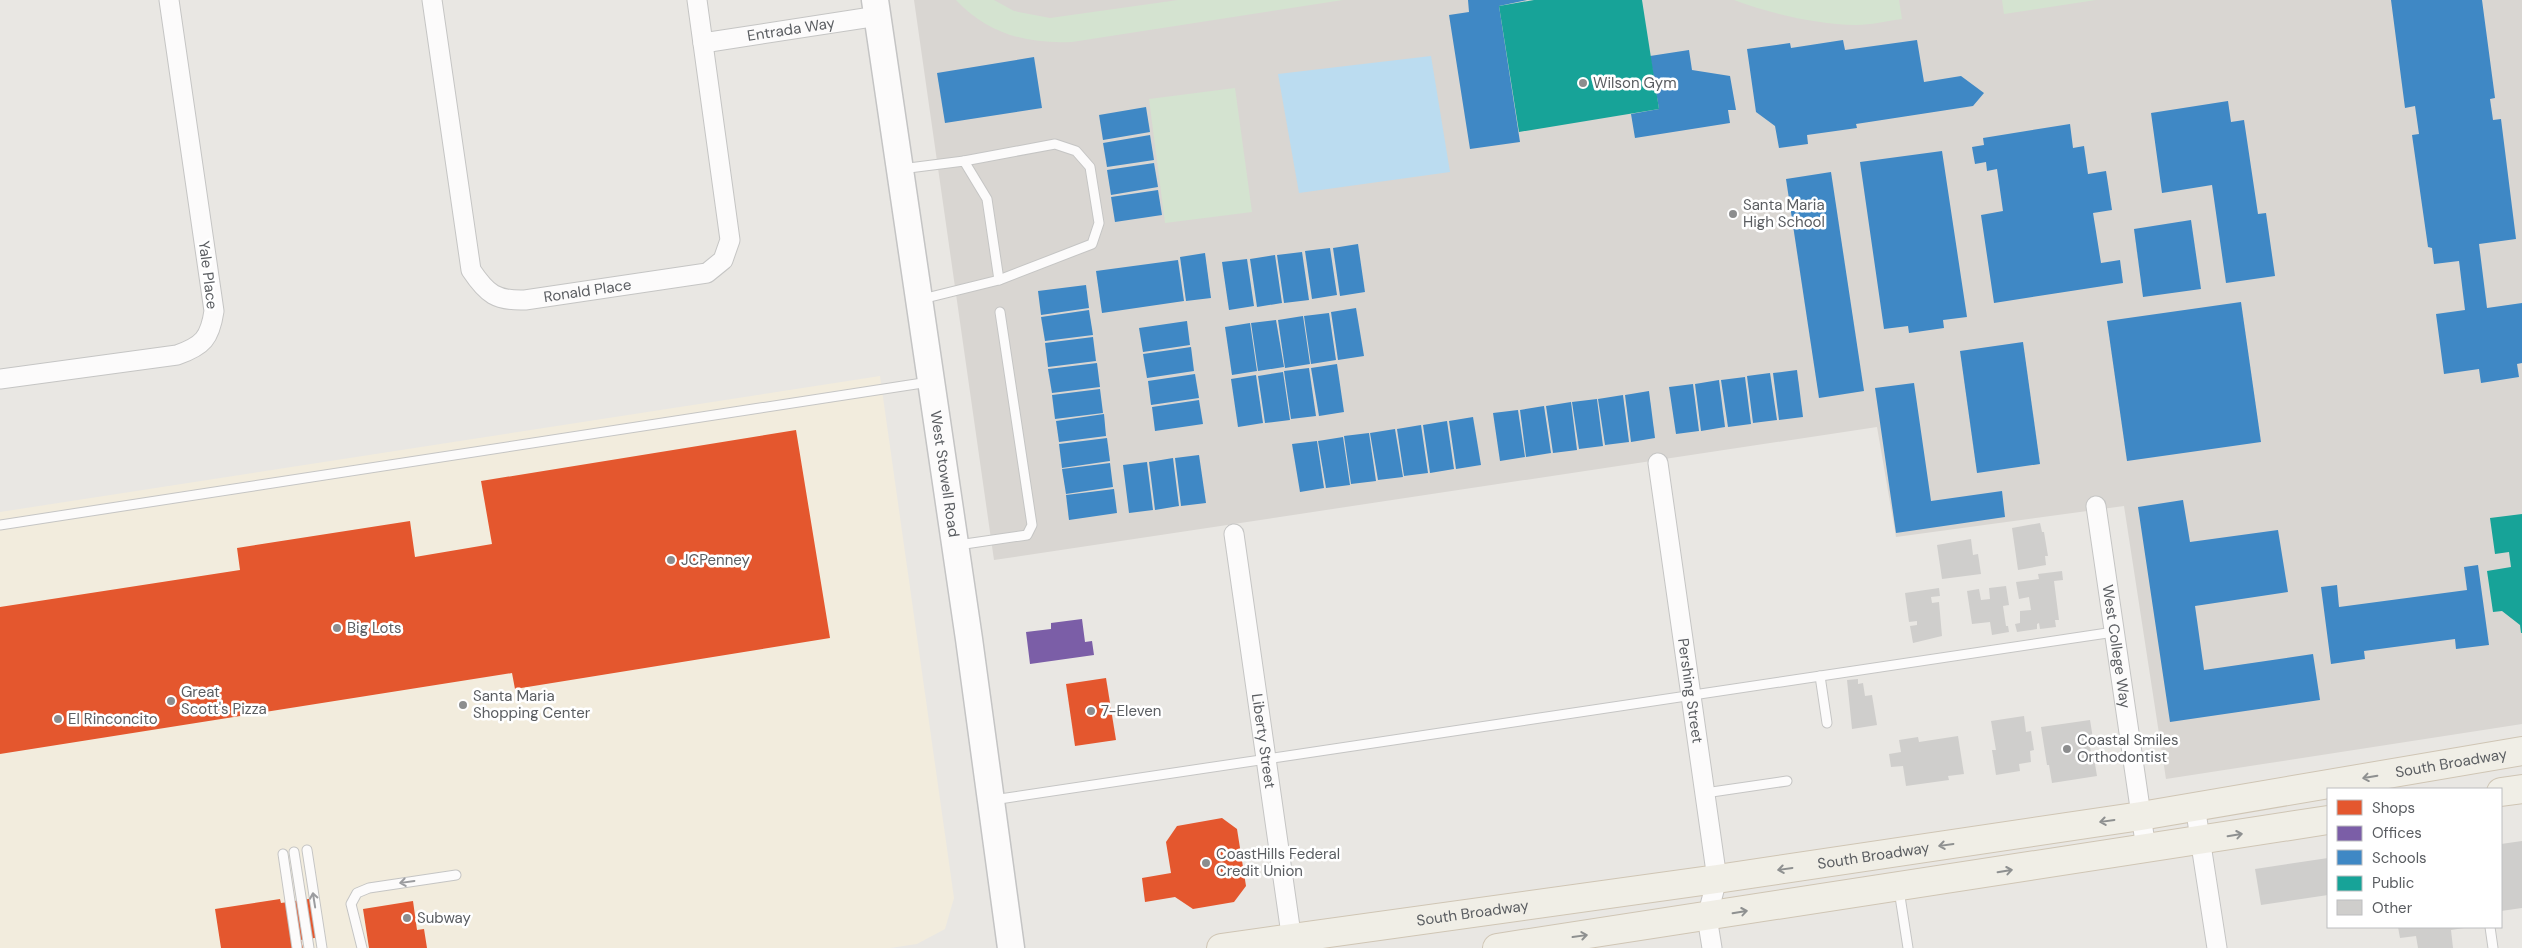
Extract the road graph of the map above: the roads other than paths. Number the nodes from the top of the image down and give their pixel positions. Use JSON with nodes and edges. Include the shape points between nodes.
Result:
{"nodes":[{"id":1,"x":169,"y":0,"type":"edge"},
{"id":2,"x":432,"y":0,"type":"edge"},
{"id":3,"x":697,"y":0,"type":"edge"},
{"id":4,"x":877,"y":8,"type":"edge"},
{"id":5,"x":703,"y":43,"type":"junction"},
{"id":6,"x":964,"y":161,"type":"junction"},
{"id":7,"x":900,"y":170,"type":"junction"},
{"id":8,"x":999,"y":280,"type":"junction"},
{"id":9,"x":919,"y":300,"type":"junction"},
{"id":10,"x":1000,"y":312,"type":"dead end"},
{"id":11,"x":0,"y":379,"type":"edge"},
{"id":12,"x":931,"y":382,"type":"junction"},
{"id":13,"x":1658,"y":464,"type":"dead end"},
{"id":14,"x":2096,"y":506,"type":"dead end"},
{"id":15,"x":0,"y":525,"type":"edge"},
{"id":16,"x":1234,"y":534,"type":"dead end"},
{"id":17,"x":955,"y":546,"type":"junction"},
{"id":18,"x":2114,"y":632,"type":"junction"},
{"id":19,"x":1820,"y":676,"type":"junction"},
{"id":20,"x":1690,"y":696,"type":"junction"},
{"id":21,"x":1827,"y":723,"type":"dead end"},
{"id":22,"x":2522,"y":751,"type":"edge"},
{"id":23,"x":1267,"y":758,"type":"junction"},
{"id":24,"x":1787,"y":782,"type":"dead end"},
{"id":25,"x":2522,"y":789,"type":"edge"},
{"id":26,"x":2502,"y":792,"type":"edge"},
{"id":27,"x":1704,"y":793,"type":"junction"},
{"id":28,"x":990,"y":800,"type":"junction"},
{"id":29,"x":2195,"y":806,"type":"junction"},
{"id":30,"x":2141,"y":816,"type":"junction"},
{"id":31,"x":2327,"y":820,"type":"edge"},
{"id":32,"x":2201,"y":841,"type":"junction"},
{"id":33,"x":2146,"y":848,"type":"junction"},
{"id":34,"x":307,"y":850,"type":"dead end"},
{"id":35,"x":294,"y":852,"type":"dead end"},
{"id":36,"x":283,"y":854,"type":"dead end"},
{"id":37,"x":456,"y":875,"type":"dead end"},
{"id":38,"x":1717,"y":879,"type":"junction"},
{"id":39,"x":1899,"y":887,"type":"junction"},
{"id":40,"x":1707,"y":917,"type":"junction"},
{"id":41,"x":2490,"y":928,"type":"edge"},
{"id":42,"x":1293,"y":943,"type":"edge"},
{"id":43,"x":297,"y":948,"type":"edge"},
{"id":44,"x":309,"y":948,"type":"edge"},
{"id":45,"x":322,"y":948,"type":"edge"},
{"id":46,"x":362,"y":948,"type":"edge"},
{"id":47,"x":1011,"y":948,"type":"edge"},
{"id":48,"x":1222,"y":948,"type":"edge"},
{"id":49,"x":1497,"y":948,"type":"edge"},
{"id":50,"x":1712,"y":948,"type":"edge"},
{"id":51,"x":1908,"y":948,"type":"edge"},
{"id":52,"x":2217,"y":948,"type":"edge"},
{"id":53,"x":2493,"y":948,"type":"edge"}],
"edges":[{"from":1,"to":11,"type":"street","name":"Yale Place","via":[[214,311],[211,332],[194,349],[177,355]]},
{"from":2,"to":5,"type":"street","name":"Ronald Place","via":[[471,270],[485,290],[506,301],[707,273],[723,260],[730,240]]},
{"from":3,"to":5,"type":"street","name":"Ronald Place"},
{"from":4,"to":5,"type":"street","name":"Entrada Way"},
{"from":4,"to":7,"type":"main road","name":"West Stowell Road"},
{"from":6,"to":7,"type":"lane"},
{"from":6,"to":8,"type":"lane","via":[[987,199]]},
{"from":6,"to":8,"type":"lane","via":[[1055,144],[1076,151],[1090,167],[1099,223],[1092,244]]},
{"from":7,"to":9,"type":"main road","name":"West Stowell Road"},
{"from":8,"to":9,"type":"lane"},
{"from":9,"to":12,"type":"main road","name":"West Stowell Road"},
{"from":10,"to":17,"type":"lane","via":[[1032,525],[1027,535]]},
{"from":12,"to":15,"type":"lane"},
{"from":12,"to":17,"type":"main road","name":"West Stowell Road"},
{"from":13,"to":20,"type":"street","name":"Pershing Street"},
{"from":14,"to":18,"type":"street","name":"West College Way"},
{"from":16,"to":23,"type":"street","name":"Liberty Street"},
{"from":17,"to":28,"type":"main road","name":"West Stowell Road"},
{"from":18,"to":19,"type":"lane"},
{"from":18,"to":30,"type":"street","name":"West College Way"},
{"from":19,"to":20,"type":"lane"},
{"from":19,"to":21,"type":"lane"},
{"from":20,"to":23,"type":"lane"},
{"from":20,"to":27,"type":"street","name":"Pershing Street"},
{"from":22,"to":29,"type":"main road","name":"South Broadway","one_way":true},
{"from":23,"to":28,"type":"lane"},
{"from":23,"to":42,"type":"street","name":"Liberty Street"},
{"from":24,"to":27,"type":"lane"},
{"from":25,"to":26,"type":"main road"},
{"from":27,"to":38,"type":"street","name":"Pershing Street"},
{"from":28,"to":47,"type":"main road","name":"West Stowell Road"},
{"from":29,"to":30,"type":"main road","name":"South Broadway"},
{"from":29,"to":32,"type":"street"},
{"from":30,"to":33,"type":"street","name":"West College Way"},
{"from":30,"to":38,"type":"main road","name":"South Broadway","one_way":true},
{"from":32,"to":31,"type":"main road","one_way":true},
{"from":32,"to":33,"type":"main road"},
{"from":32,"to":52,"type":"street"},
{"from":39,"to":33,"type":"main road","one_way":true},
{"from":45,"to":34,"type":"lane","one_way":true},
{"from":35,"to":44,"type":"lane"},
{"from":36,"to":43,"type":"lane"},
{"from":37,"to":46,"type":"lane","one_way":true,"via":[[369,888],[357,893],[351,904]]},
{"from":38,"to":40,"type":"street","name":"Pershing Street"},
{"from":38,"to":42,"type":"main road","name":"South Broadway"},
{"from":40,"to":39,"type":"main road","one_way":true},
{"from":39,"to":51,"type":"lane"},
{"from":49,"to":40,"type":"main road","one_way":true},
{"from":40,"to":50,"type":"street"},
{"from":41,"to":53,"type":"lane"},
{"from":42,"to":48,"type":"main road","name":"South Broadway"}]}
